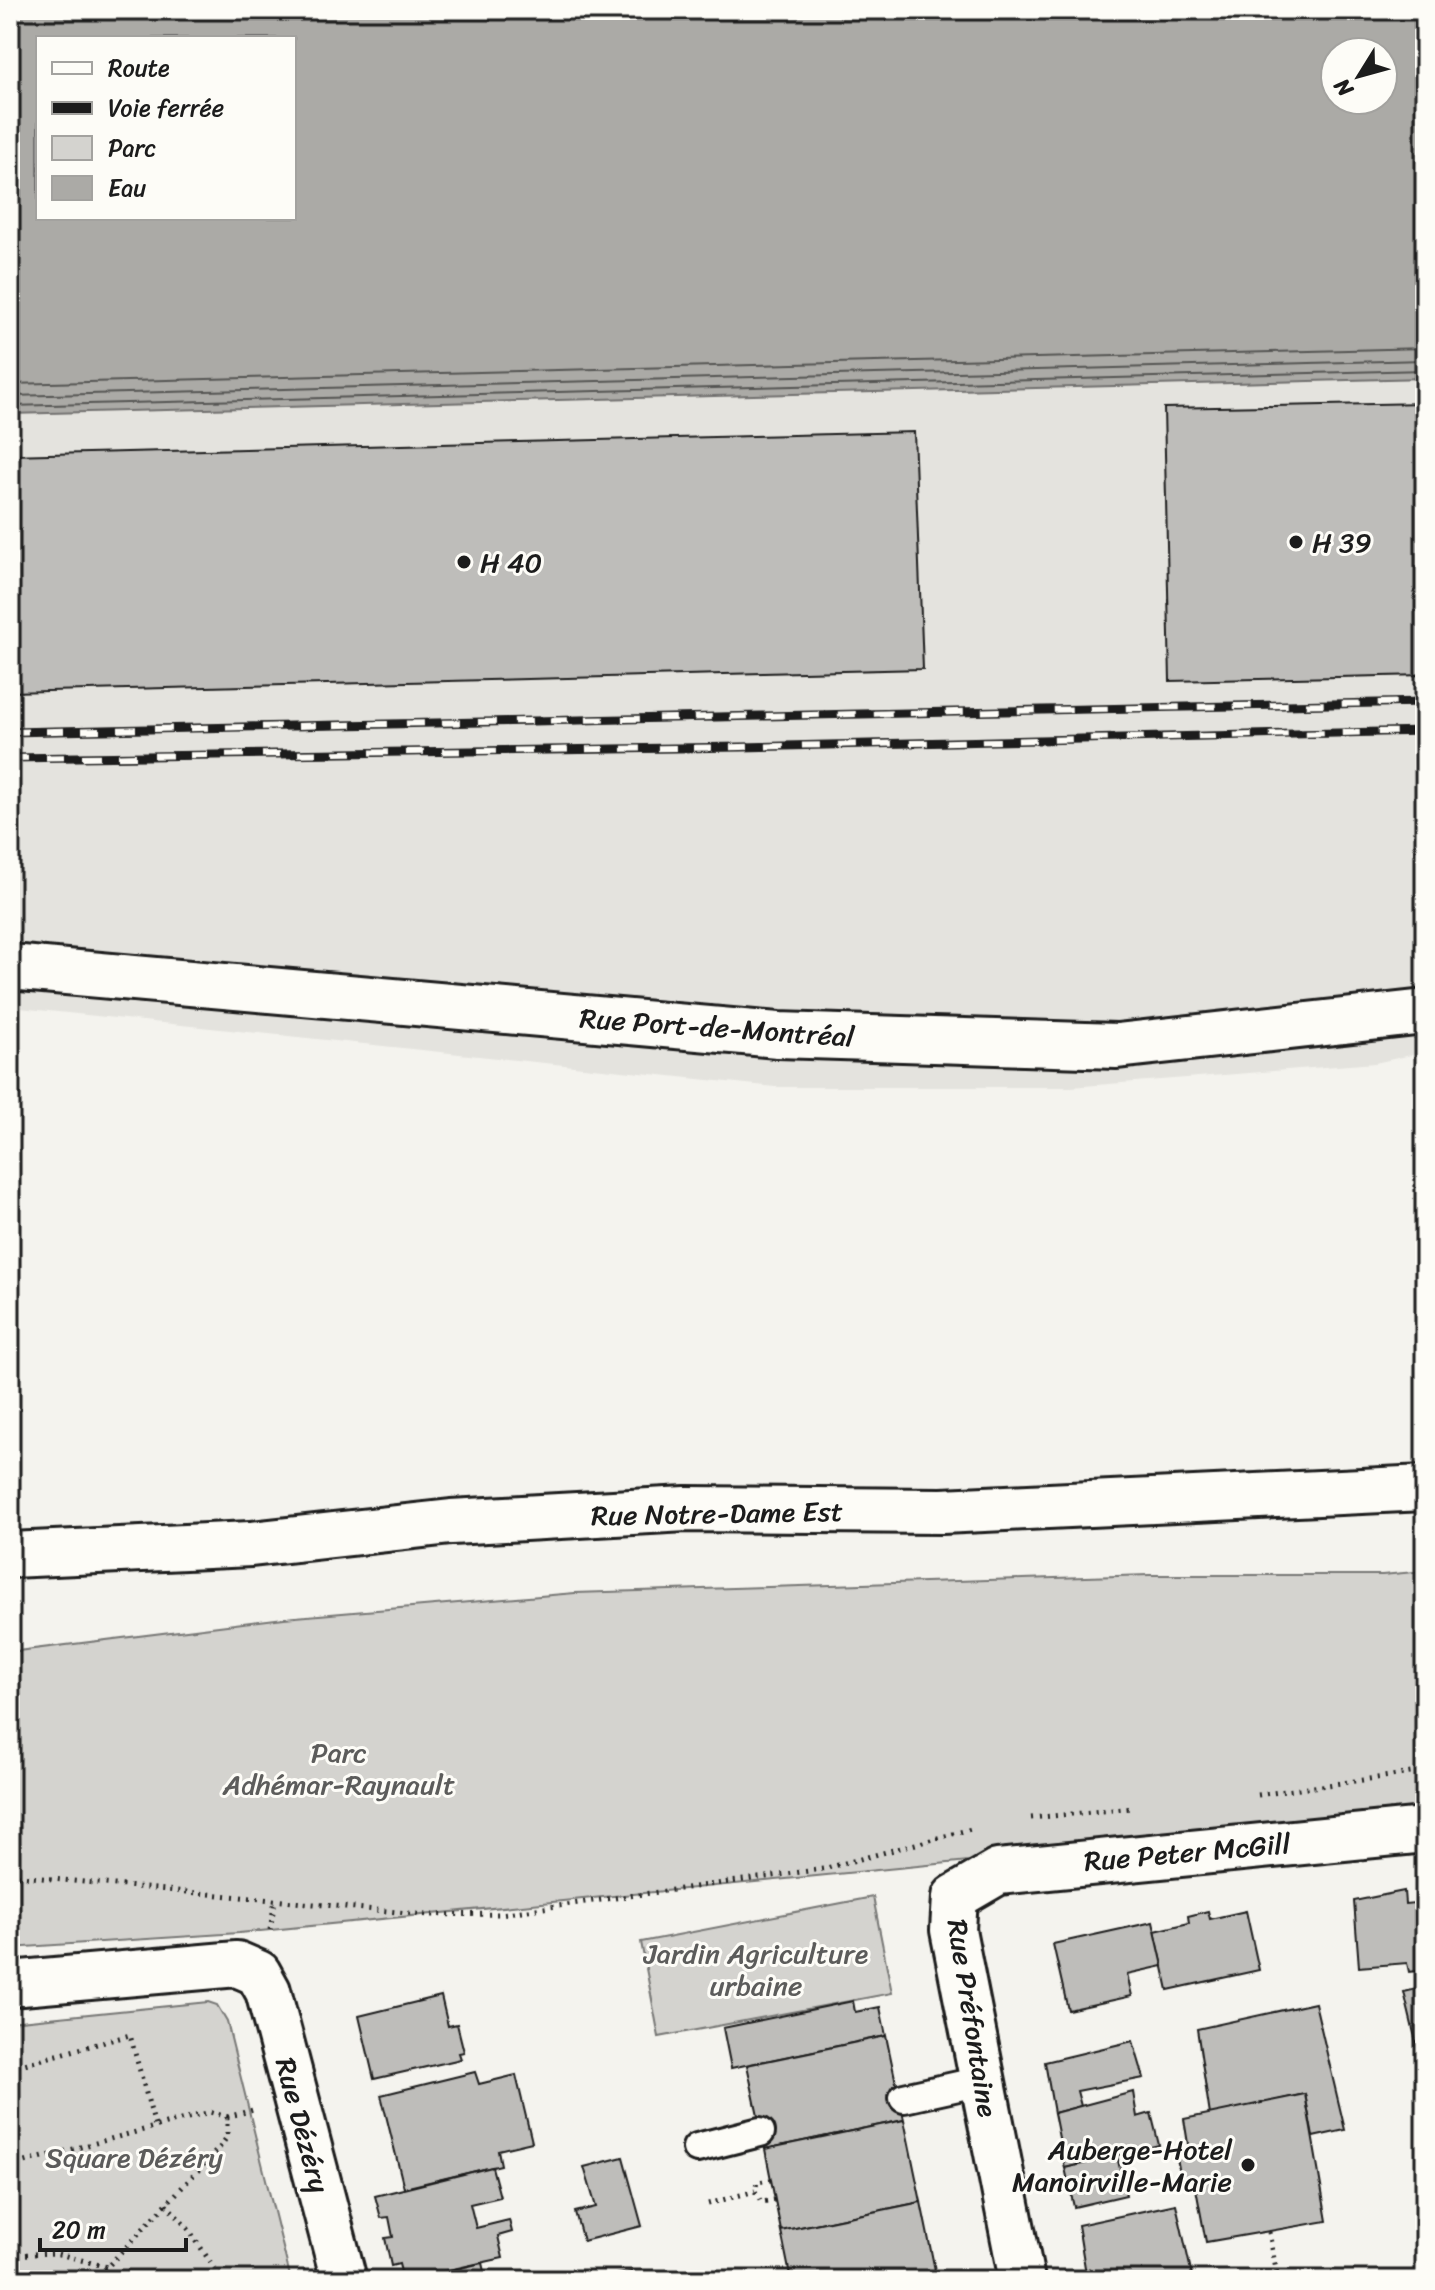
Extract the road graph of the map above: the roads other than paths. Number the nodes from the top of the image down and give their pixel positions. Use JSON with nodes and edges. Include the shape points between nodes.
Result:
{"nodes":[{"id":1,"x":10,"y":967,"type":"edge"},
{"id":2,"x":1425,"y":1012,"type":"edge"},
{"id":3,"x":1425,"y":1488,"type":"edge"},
{"id":4,"x":10,"y":1555,"type":"edge"},
{"id":5,"x":1425,"y":1830,"type":"edge"},
{"id":6,"x":955,"y":1897,"type":"joint"},
{"id":7,"x":10,"y":1984,"type":"edge"},
{"id":8,"x":981,"y":2081,"type":"junction"},
{"id":9,"x":904,"y":2098,"type":"dead end"},
{"id":10,"x":760,"y":2132,"type":"dead end"},
{"id":11,"x":697,"y":2148,"type":"dead end"},
{"id":12,"x":344,"y":2280,"type":"edge"},
{"id":13,"x":1022,"y":2280,"type":"edge"}],
"edges":[{"from":1,"to":2,"type":"street","name":"Rue Port-de-Montréal","via":[[809,1036],[1117,1046]]},
{"from":3,"to":4,"type":"street","name":"Rue Notre-Dame Est","via":[[942,1511],[686,1509],[451,1522],[251,1544]]},
{"from":5,"to":6,"type":"street","name":"Rue Peter McGill","via":[[998,1872]]},
{"from":6,"to":8,"type":"street","name":"Rue Préfontaine","via":[[953,1930]]},
{"from":7,"to":12,"type":"street","name":"Rue Dézéry","via":[[237,1964],[264,1953],[268,1991]]},
{"from":8,"to":9,"type":"lane"},
{"from":8,"to":13,"type":"street","name":"Rue Préfontaine"},
{"from":10,"to":11,"type":"lane"}]}
